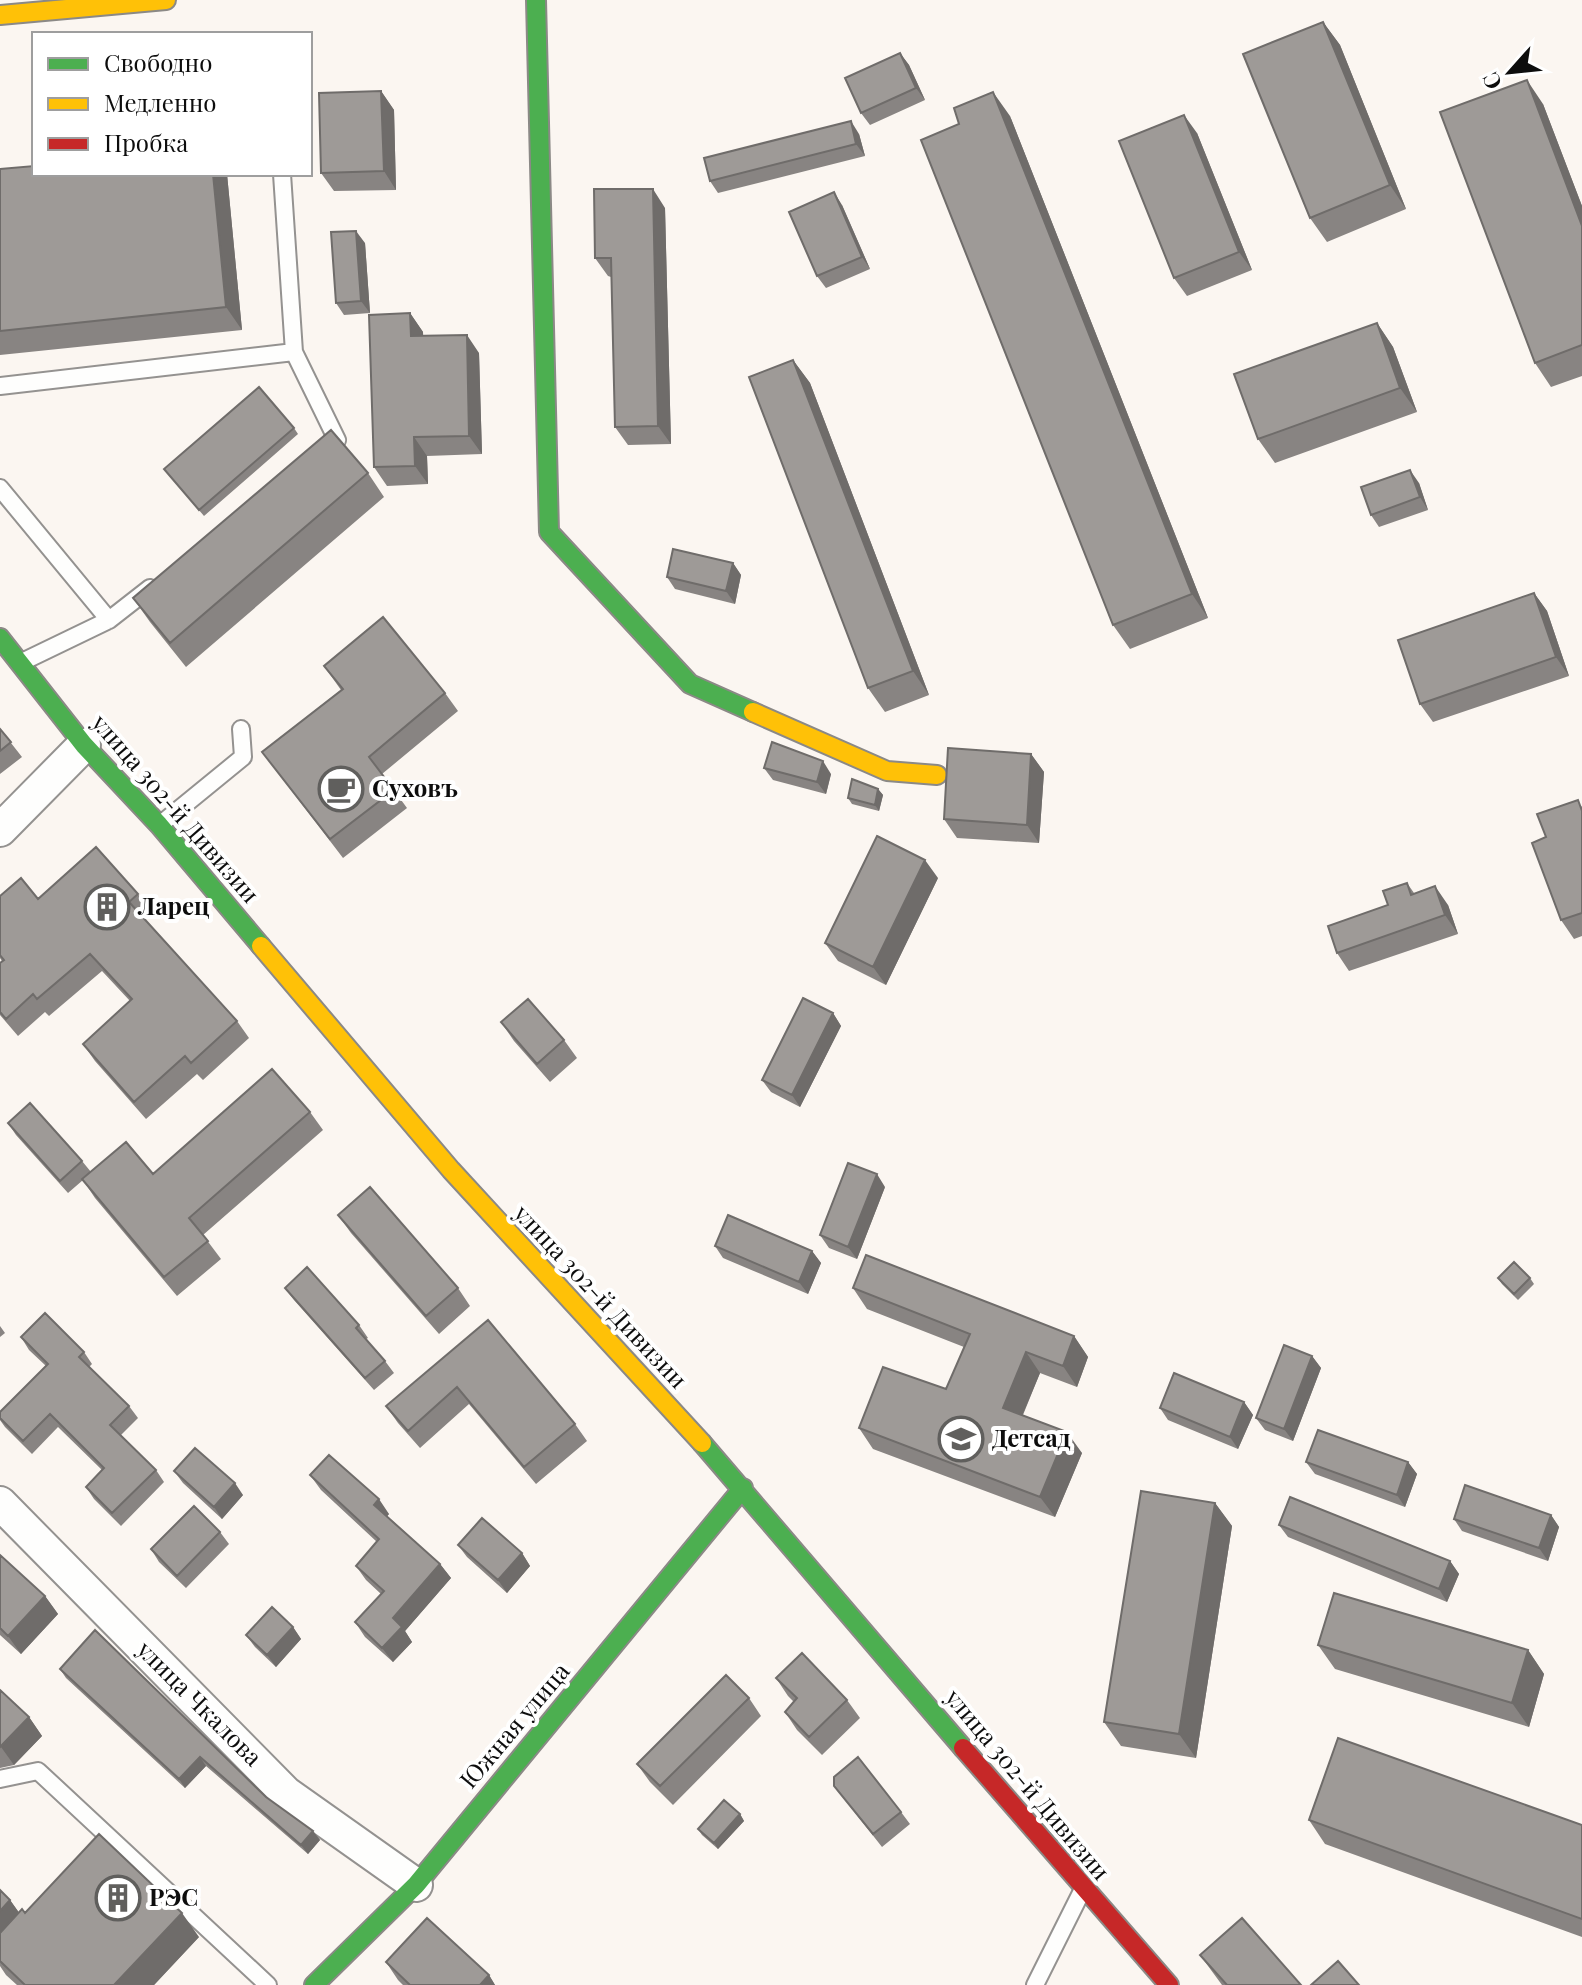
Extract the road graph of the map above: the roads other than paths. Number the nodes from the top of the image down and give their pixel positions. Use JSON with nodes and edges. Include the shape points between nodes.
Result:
{"nodes":[{"id":1,"x":166,"y":0,"type":"edge"},
{"id":2,"x":536,"y":0,"type":"edge"},
{"id":3,"x":0,"y":15,"type":"edge"},
{"id":4,"x":282,"y":176,"type":"edge"},
{"id":5,"x":294,"y":352,"type":"junction"},
{"id":6,"x":0,"y":386,"type":"edge"},
{"id":7,"x":313,"y":459,"type":"edge"},
{"id":8,"x":0,"y":488,"type":"edge"},
{"id":9,"x":169,"y":573,"type":"edge"},
{"id":10,"x":109,"y":620,"type":"junction"},
{"id":11,"x":0,"y":638,"type":"edge"},
{"id":12,"x":21,"y":662,"type":"junction"},
{"id":13,"x":241,"y":729,"type":"dead end"},
{"id":14,"x":84,"y":745,"type":"junction"},
{"id":15,"x":937,"y":775,"type":"dead end"},
{"id":16,"x":159,"y":825,"type":"junction"},
{"id":17,"x":0,"y":830,"type":"edge"},
{"id":18,"x":743,"y":1488,"type":"junction"},
{"id":19,"x":0,"y":1503,"type":"edge"},
{"id":20,"x":0,"y":1779,"type":"edge"},
{"id":21,"x":416,"y":1885,"type":"junction"},
{"id":22,"x":1083,"y":1889,"type":"junction"},
{"id":23,"x":268,"y":1985,"type":"edge"},
{"id":24,"x":314,"y":1985,"type":"edge"},
{"id":25,"x":1035,"y":1985,"type":"edge"},
{"id":26,"x":1169,"y":1985,"type":"edge"}],
"edges":[{"from":1,"to":3,"type":"street"},
{"from":2,"to":15,"type":"street","via":[[549,532],[690,684],[887,771]]},
{"from":4,"to":5,"type":"lane"},
{"from":5,"to":6,"type":"lane"},
{"from":5,"to":7,"type":"lane","via":[[337,440]]},
{"from":8,"to":10,"type":"lane"},
{"from":9,"to":10,"type":"lane"},
{"from":10,"to":12,"type":"lane"},
{"from":11,"to":12,"type":"street","name":"улица 302-й Дивизии"},
{"from":12,"to":14,"type":"street","name":"улица 302-й Дивизии"},
{"from":13,"to":16,"type":"lane","via":[[243,757]]},
{"from":14,"to":16,"type":"street","name":"улица 302-й Дивизии"},
{"from":14,"to":17,"type":"street"},
{"from":16,"to":18,"type":"street","name":"улица 302-й Дивизии","via":[[451,1170]]},
{"from":18,"to":21,"type":"street","name":"Южная улица"},
{"from":18,"to":22,"type":"street","name":"улица 302-й Дивизии"},
{"from":19,"to":21,"type":"street","name":"улица Чкалова","via":[[286,1793]]},
{"from":20,"to":23,"type":"lane","via":[[38,1771],[107,1843]]},
{"from":21,"to":24,"type":"street","name":"Южная улица"},
{"from":22,"to":25,"type":"lane"},
{"from":22,"to":26,"type":"street","name":"улица 302-й Дивизии"}]}
